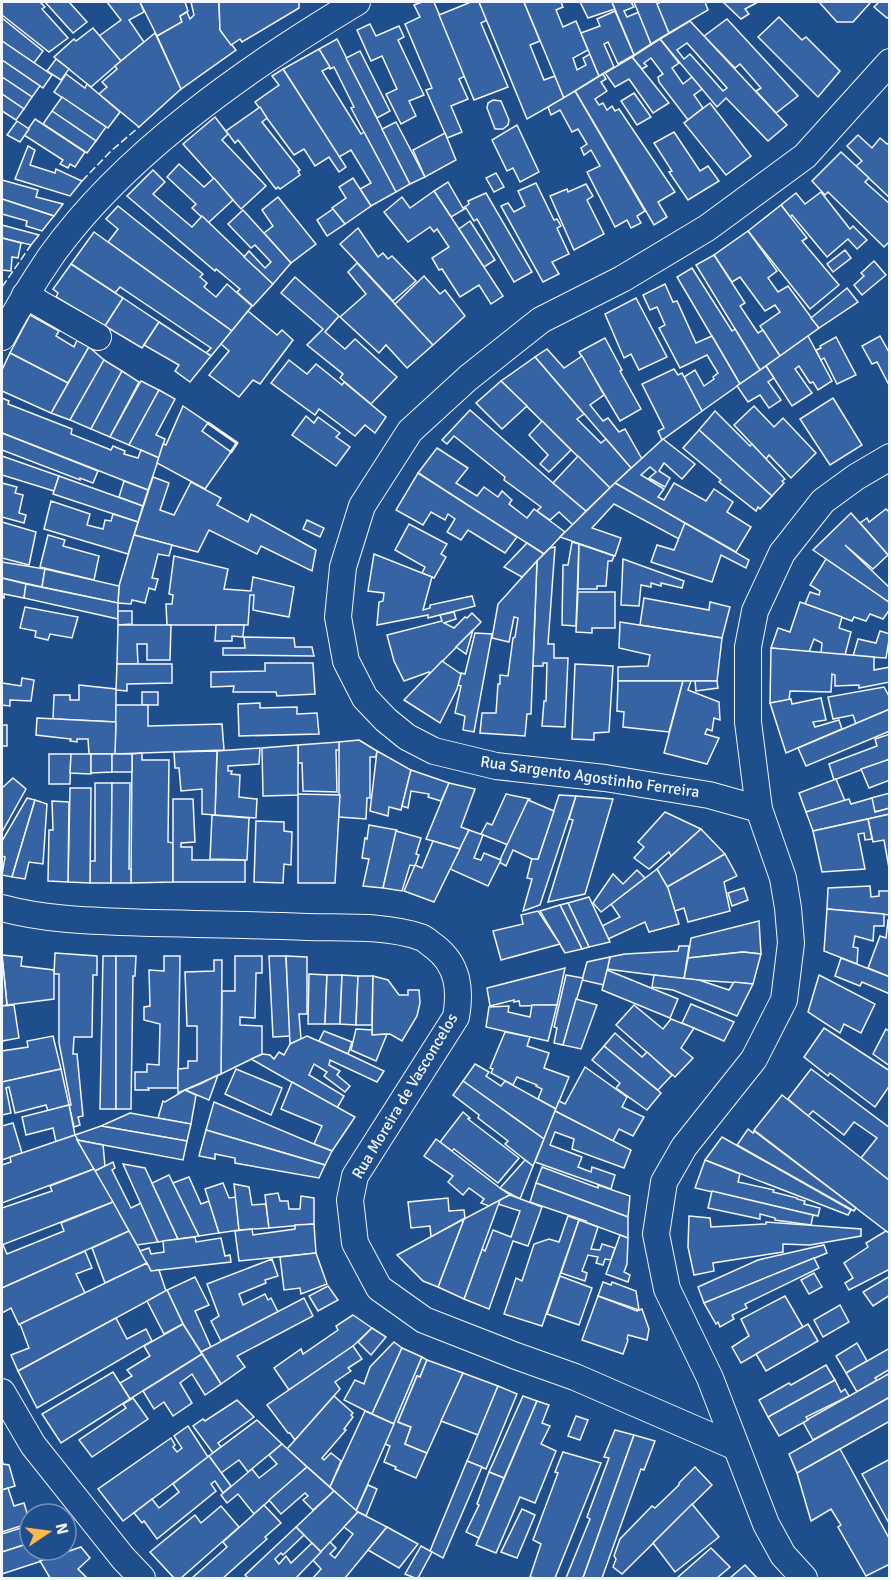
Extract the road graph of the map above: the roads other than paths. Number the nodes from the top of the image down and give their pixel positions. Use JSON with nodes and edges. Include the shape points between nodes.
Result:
{"nodes":[{"id":1,"x":357,"y":2,"type":"edge"},
{"id":2,"x":890,"y":62,"type":"edge"},
{"id":3,"x":25,"y":295,"type":"junction"},
{"id":4,"x":2,"y":337,"type":"edge"},
{"id":5,"x":98,"y":337,"type":"dead end"},
{"id":6,"x":890,"y":457,"type":"edge"},
{"id":7,"x":759,"y":809,"type":"junction"},
{"id":8,"x":2,"y":908,"type":"edge"},
{"id":9,"x":2,"y":1392,"type":"edge"},
{"id":10,"x":736,"y":1448,"type":"junction"},
{"id":11,"x":142,"y":1578,"type":"edge"},
{"id":12,"x":804,"y":1578,"type":"edge"}],
"edges":[{"from":1,"to":3,"type":"street","via":[[233,82],[154,145],[101,196],[52,254]]},
{"from":2,"to":7,"type":"street","name":"Rua Sargento Agostinho Ferreira","via":[[805,156],[707,228],[622,279],[541,320],[410,431],[362,506],[343,567],[338,617],[346,661],[365,698],[407,737],[434,751],[496,766],[709,795]]},
{"from":3,"to":4,"type":"street"},
{"from":3,"to":5,"type":"street"},
{"from":6,"to":7,"type":"street","via":[[823,501],[782,554],[755,611],[748,648],[748,722]]},
{"from":7,"to":10,"type":"street","via":[[783,878],[788,908],[791,943],[784,1000],[754,1059],[684,1147],[664,1182],[656,1233],[667,1288],[710,1378]]},
{"from":8,"to":10,"type":"street","name":"Rua Moreira de Vasconcelos","via":[[102,921],[383,930],[422,937],[443,954],[454,970],[459,987],[458,1005],[456,1017],[355,1176],[350,1200],[355,1243],[379,1288],[424,1320],[575,1377]]},
{"from":9,"to":11,"type":"street","via":[[33,1444]]},
{"from":10,"to":12,"type":"street","via":[[766,1524],[783,1555]]}]}
